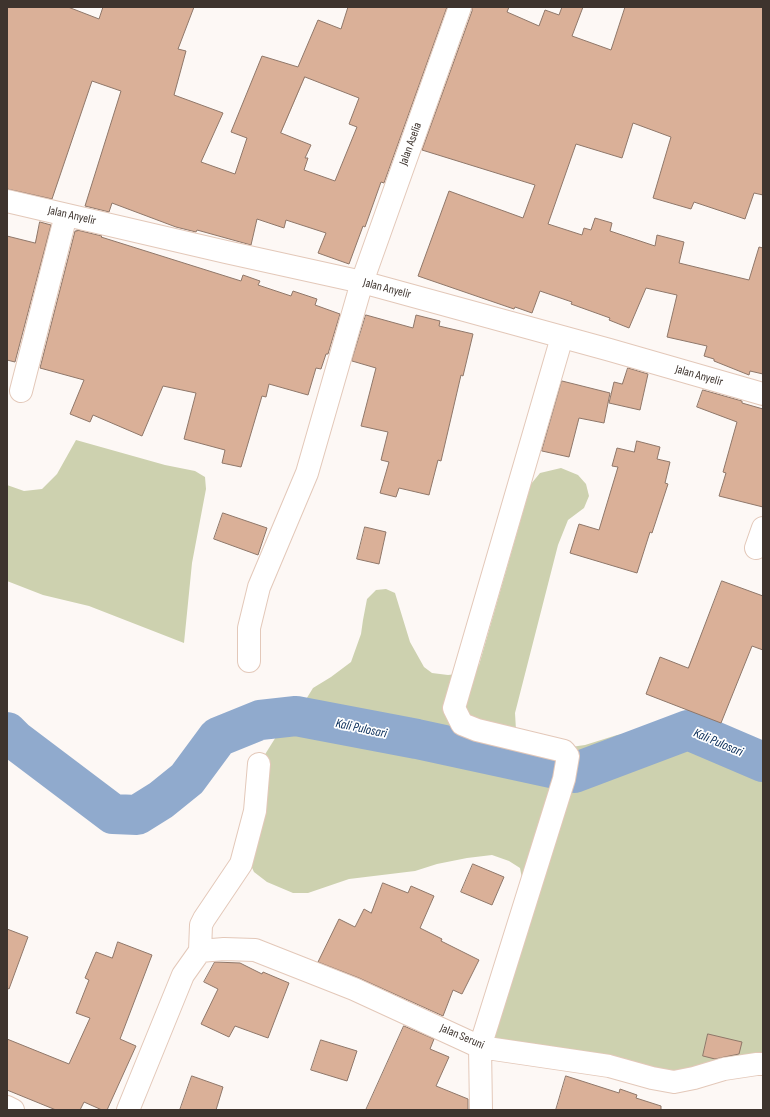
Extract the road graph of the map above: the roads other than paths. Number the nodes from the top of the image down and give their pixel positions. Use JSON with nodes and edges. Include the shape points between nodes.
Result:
{"nodes":[{"id":1,"x":460,"y":7,"type":"edge"},
{"id":2,"x":7,"y":201,"type":"edge"},
{"id":3,"x":66,"y":215,"type":"junction"},
{"id":4,"x":362,"y":282,"type":"junction"},
{"id":5,"x":562,"y":337,"type":"junction"},
{"id":6,"x":21,"y":391,"type":"dead end"},
{"id":7,"x":763,"y":394,"type":"edge"},
{"id":8,"x":249,"y":661,"type":"dead end"},
{"id":9,"x":260,"y":764,"type":"dead end"},
{"id":10,"x":200,"y":951,"type":"junction"},
{"id":11,"x":480,"y":1047,"type":"junction"},
{"id":12,"x":763,"y":1064,"type":"edge"},
{"id":13,"x":7,"y":1107,"type":"edge"},
{"id":14,"x":13,"y":1110,"type":"edge"},
{"id":15,"x":128,"y":1110,"type":"edge"},
{"id":16,"x":481,"y":1110,"type":"edge"}],
"edges":[{"from":1,"to":4,"type":"street","name":"Jalan Aselia"},
{"from":2,"to":3,"type":"street","name":"Jalan Anyelir"},
{"from":3,"to":4,"type":"street","name":"Jalan Anyelir"},
{"from":3,"to":6,"type":"street"},
{"from":4,"to":5,"type":"street","name":"Jalan Anyelir"},
{"from":4,"to":8,"type":"street","name":"Jalan Aselia","via":[[307,473],[259,587],[249,628]]},
{"from":5,"to":7,"type":"street","name":"Jalan Anyelir"},
{"from":5,"to":11,"type":"street","via":[[454,708],[462,724],[564,751],[568,756],[566,773]]},
{"from":9,"to":10,"type":"street","via":[[255,811],[245,853],[241,864],[201,925]]},
{"from":10,"to":11,"type":"street","name":"Jalan Seruni","via":[[255,950],[354,989]]},
{"from":10,"to":15,"type":"street","via":[[183,975]]},
{"from":11,"to":12,"type":"street","name":"Jalan Seruni","via":[[609,1066],[674,1082],[724,1069]]},
{"from":11,"to":16,"type":"street"},
{"from":13,"to":14,"type":"street"}]}
